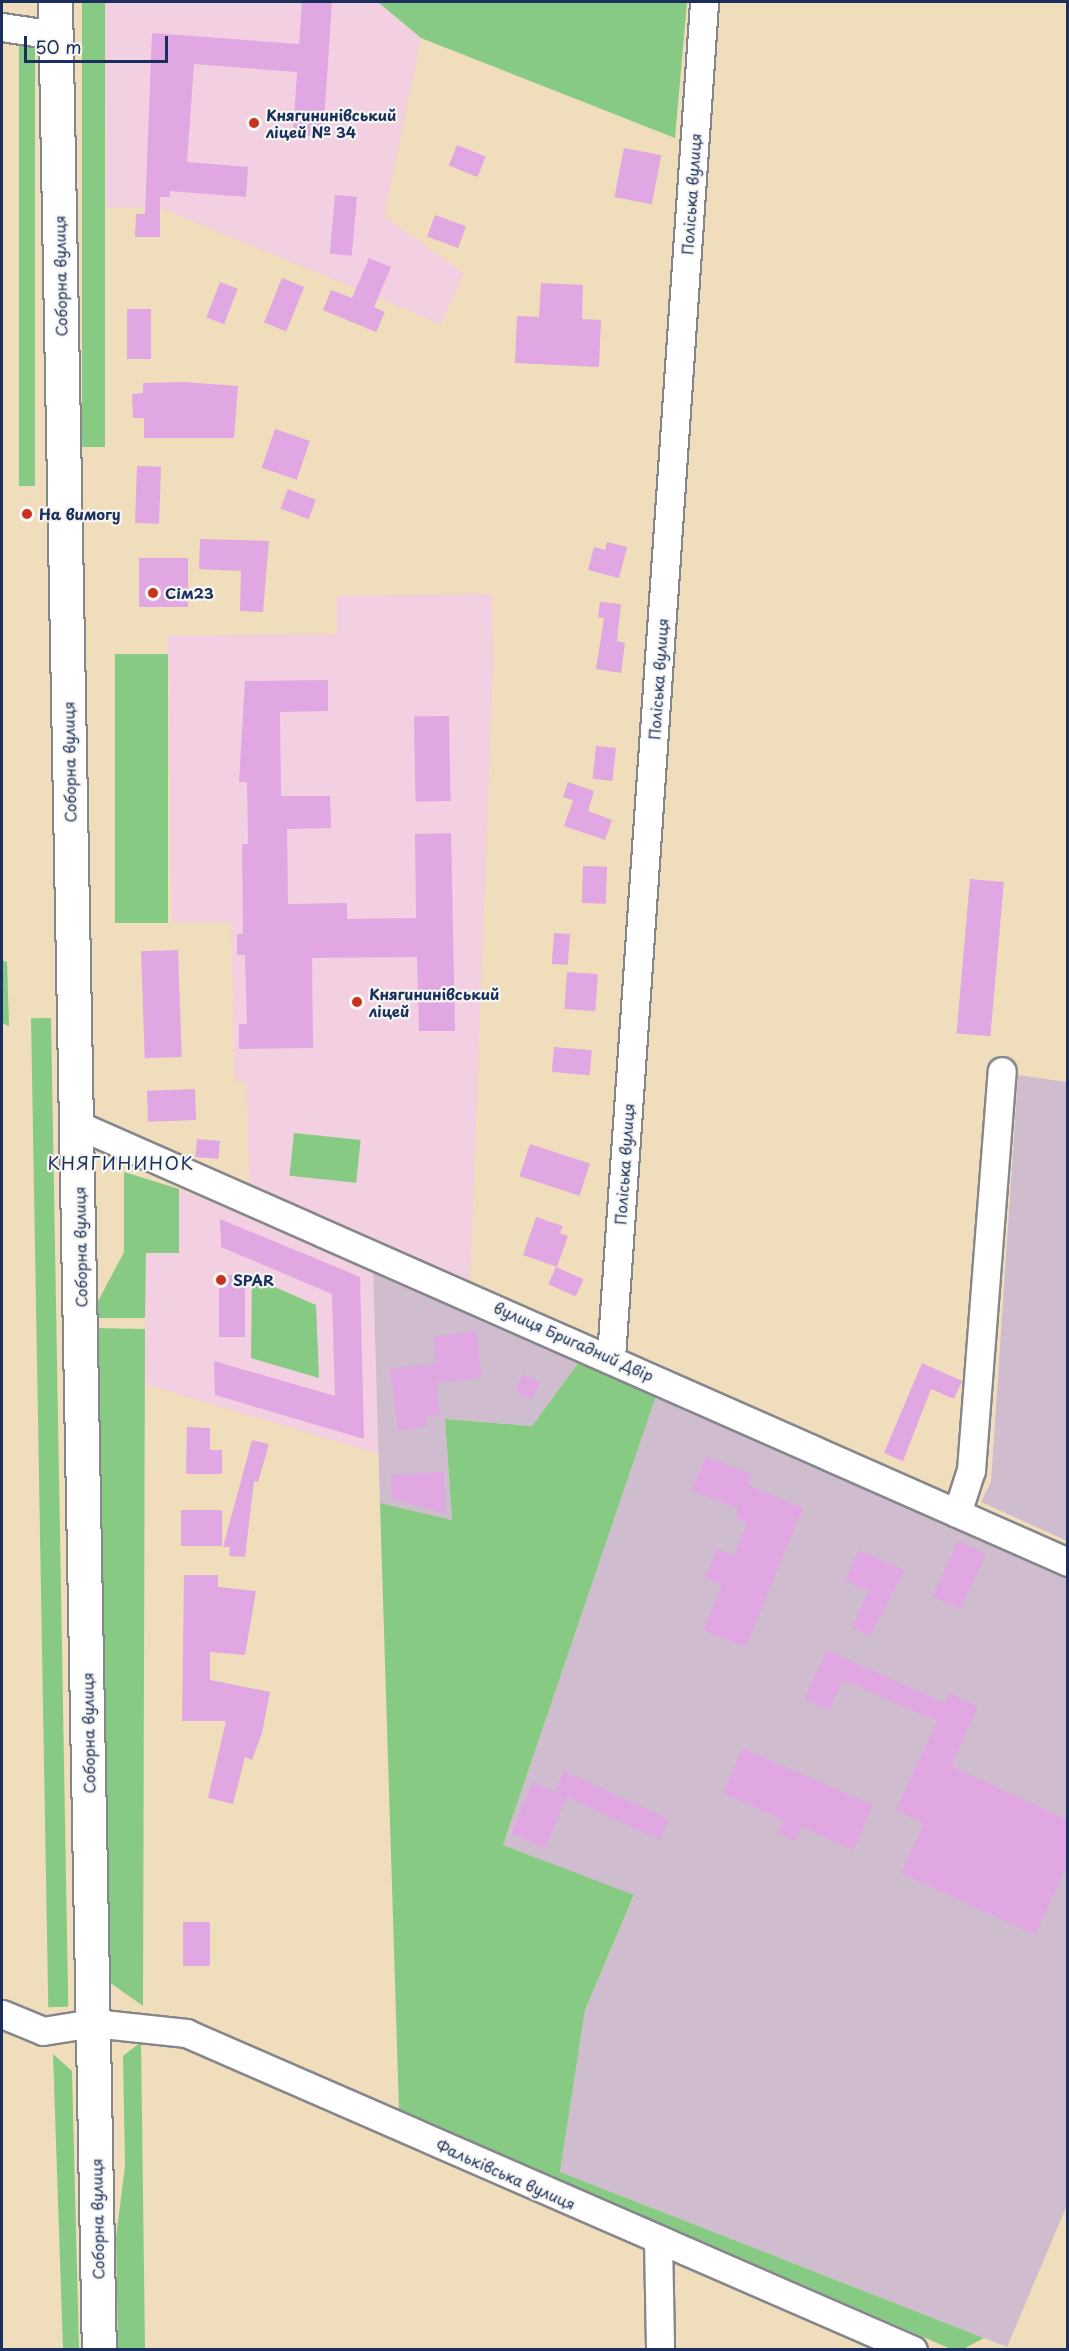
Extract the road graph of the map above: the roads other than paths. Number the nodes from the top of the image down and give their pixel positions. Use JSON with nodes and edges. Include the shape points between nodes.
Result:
{"nodes":[{"id":1,"x":56,"y":2,"type":"edge"},
{"id":2,"x":704,"y":2,"type":"edge"},
{"id":3,"x":2,"y":27,"type":"edge"},
{"id":4,"x":56,"y":35,"type":"junction"},
{"id":5,"x":1002,"y":1071,"type":"dead end"},
{"id":6,"x":78,"y":1125,"type":"junction"},
{"id":7,"x":611,"y":1357,"type":"junction"},
{"id":8,"x":957,"y":1513,"type":"junction"},
{"id":9,"x":1068,"y":1562,"type":"edge"},
{"id":10,"x":2,"y":2014,"type":"edge"},
{"id":11,"x":93,"y":2023,"type":"junction"},
{"id":12,"x":658,"y":2241,"type":"junction"},
{"id":13,"x":99,"y":2349,"type":"edge"},
{"id":14,"x":660,"y":2349,"type":"edge"},
{"id":15,"x":913,"y":2349,"type":"edge"}],
"edges":[{"from":1,"to":4,"type":"main road","name":"Соборна вулиця"},
{"from":2,"to":7,"type":"street","name":"Поліська вулиця"},
{"from":3,"to":4,"type":"street"},
{"from":4,"to":6,"type":"main road","name":"Соборна вулиця"},
{"from":5,"to":8,"type":"street","via":[[971,1470]]},
{"from":6,"to":7,"type":"street","name":"вулиця Бригадний Двір"},
{"from":6,"to":11,"type":"main road","name":"Соборна вулиця"},
{"from":7,"to":8,"type":"street","name":"вулиця Бригадний Двір"},
{"from":8,"to":9,"type":"street","name":"вулиця Бригадний Двір"},
{"from":10,"to":11,"type":"street","name":"Фальківська вулиця","via":[[43,2031]]},
{"from":11,"to":12,"type":"street","name":"Фальківська вулиця","via":[[186,2033]]},
{"from":11,"to":13,"type":"main road","name":"Соборна вулиця"},
{"from":12,"to":14,"type":"street"},
{"from":12,"to":15,"type":"street","name":"Фальківська вулиця"}]}
